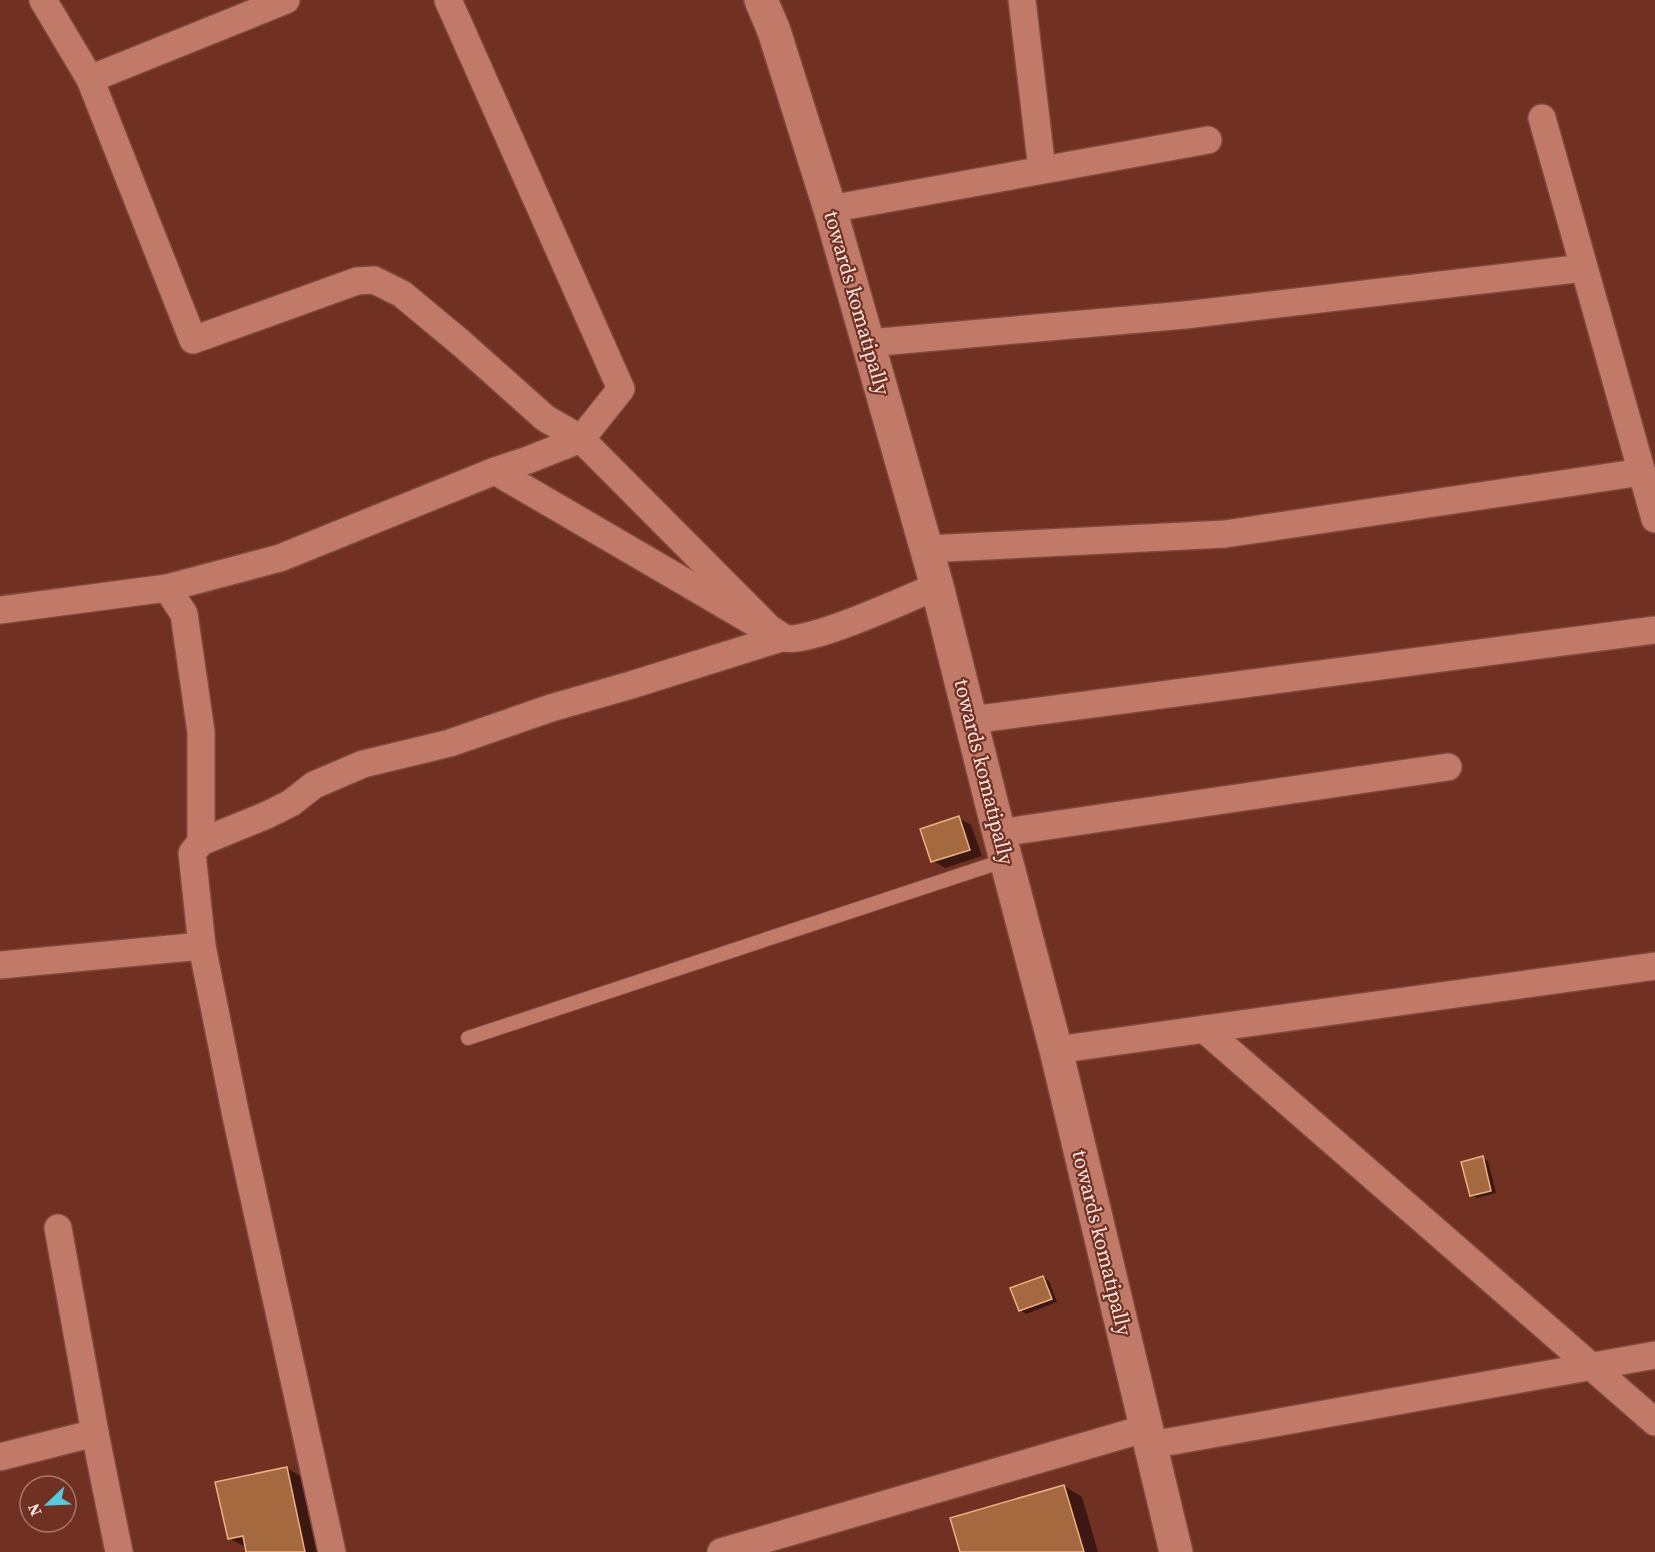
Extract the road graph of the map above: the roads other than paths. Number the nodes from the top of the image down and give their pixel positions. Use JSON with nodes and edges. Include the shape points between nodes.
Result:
{"nodes":[{"id":1,"x":43,"y":0,"type":"edge"},
{"id":2,"x":286,"y":0,"type":"edge"},
{"id":3,"x":448,"y":0,"type":"edge"},
{"id":4,"x":761,"y":0,"type":"edge"},
{"id":5,"x":1022,"y":0,"type":"edge"},
{"id":6,"x":90,"y":79,"type":"junction"},
{"id":7,"x":1542,"y":118,"type":"dead end"},
{"id":8,"x":1208,"y":140,"type":"dead end"},
{"id":9,"x":1042,"y":170,"type":"junction"},
{"id":10,"x":830,"y":209,"type":"junction"},
{"id":11,"x":1584,"y":268,"type":"junction"},
{"id":12,"x":868,"y":343,"type":"junction"},
{"id":13,"x":581,"y":439,"type":"junction"},
{"id":14,"x":495,"y":471,"type":"junction"},
{"id":15,"x":1642,"y":472,"type":"junction"},
{"id":16,"x":1655,"y":519,"type":"edge"},
{"id":17,"x":927,"y":549,"type":"junction"},
{"id":18,"x":937,"y":586,"type":"junction"},
{"id":19,"x":167,"y":588,"type":"junction"},
{"id":20,"x":0,"y":610,"type":"edge"},
{"id":21,"x":1655,"y":630,"type":"edge"},
{"id":22,"x":971,"y":720,"type":"junction"},
{"id":23,"x":1448,"y":767,"type":"dead end"},
{"id":24,"x":201,"y":842,"type":"junction"},
{"id":25,"x":1002,"y":846,"type":"junction"},
{"id":26,"x":202,"y":946,"type":"junction"},
{"id":27,"x":0,"y":965,"type":"edge"},
{"id":28,"x":1655,"y":966,"type":"edge"},
{"id":29,"x":1204,"y":1029,"type":"junction"},
{"id":30,"x":468,"y":1038,"type":"dead end"},
{"id":31,"x":1056,"y":1050,"type":"junction"},
{"id":32,"x":58,"y":1228,"type":"dead end"},
{"id":33,"x":1655,"y":1355,"type":"edge"},
{"id":34,"x":1592,"y":1367,"type":"junction"},
{"id":35,"x":1655,"y":1422,"type":"edge"},
{"id":36,"x":95,"y":1433,"type":"junction"},
{"id":37,"x":1149,"y":1436,"type":"junction"},
{"id":38,"x":0,"y":1457,"type":"edge"},
{"id":39,"x":118,"y":1552,"type":"edge"},
{"id":40,"x":332,"y":1552,"type":"edge"},
{"id":41,"x":721,"y":1552,"type":"edge"},
{"id":42,"x":1176,"y":1552,"type":"edge"}],
"edges":[{"from":1,"to":6,"type":"street"},
{"from":2,"to":6,"type":"street"},
{"from":3,"to":13,"type":"street","via":[[621,389]]},
{"from":4,"to":10,"type":"street","name":"towards komatipally"},
{"from":5,"to":9,"type":"street"},
{"from":6,"to":13,"type":"street","via":[[193,340],[357,281],[374,280],[402,294],[545,418]]},
{"from":7,"to":11,"type":"street"},
{"from":8,"to":9,"type":"street"},
{"from":9,"to":10,"type":"street"},
{"from":10,"to":12,"type":"street","name":"towards komatipally"},
{"from":11,"to":12,"type":"street","via":[[1185,315]]},
{"from":11,"to":15,"type":"street"},
{"from":12,"to":17,"type":"street","name":"towards komatipally"},
{"from":13,"to":14,"type":"street"},
{"from":13,"to":18,"type":"street","via":[[769,628],[785,638],[799,639],[824,632]]},
{"from":14,"to":19,"type":"street","via":[[280,558]]},
{"from":14,"to":24,"type":"street","via":[[781,638],[450,743],[363,764],[314,784],[291,803],[267,815]]},
{"from":15,"to":16,"type":"street"},
{"from":15,"to":17,"type":"street","via":[[1225,534]]},
{"from":17,"to":18,"type":"street","name":"towards komatipally"},
{"from":18,"to":22,"type":"street","name":"towards komatipally"},
{"from":19,"to":20,"type":"street"},
{"from":19,"to":24,"type":"street","via":[[184,614],[201,732]]},
{"from":21,"to":22,"type":"street"},
{"from":22,"to":25,"type":"street","name":"towards komatipally"},
{"from":23,"to":25,"type":"street"},
{"from":24,"to":26,"type":"street","via":[[192,853]]},
{"from":25,"to":30,"type":"lane"},
{"from":25,"to":31,"type":"street","name":"towards komatipally"},
{"from":26,"to":27,"type":"street"},
{"from":26,"to":40,"type":"street"},
{"from":28,"to":29,"type":"street"},
{"from":29,"to":31,"type":"street"},
{"from":29,"to":34,"type":"street"},
{"from":31,"to":37,"type":"street","name":"towards komatipally"},
{"from":32,"to":36,"type":"street"},
{"from":33,"to":34,"type":"street"},
{"from":34,"to":35,"type":"street"},
{"from":34,"to":37,"type":"street"},
{"from":36,"to":38,"type":"street"},
{"from":36,"to":39,"type":"street"},
{"from":37,"to":41,"type":"street"},
{"from":37,"to":42,"type":"street","name":"towards komatipally"}]}
